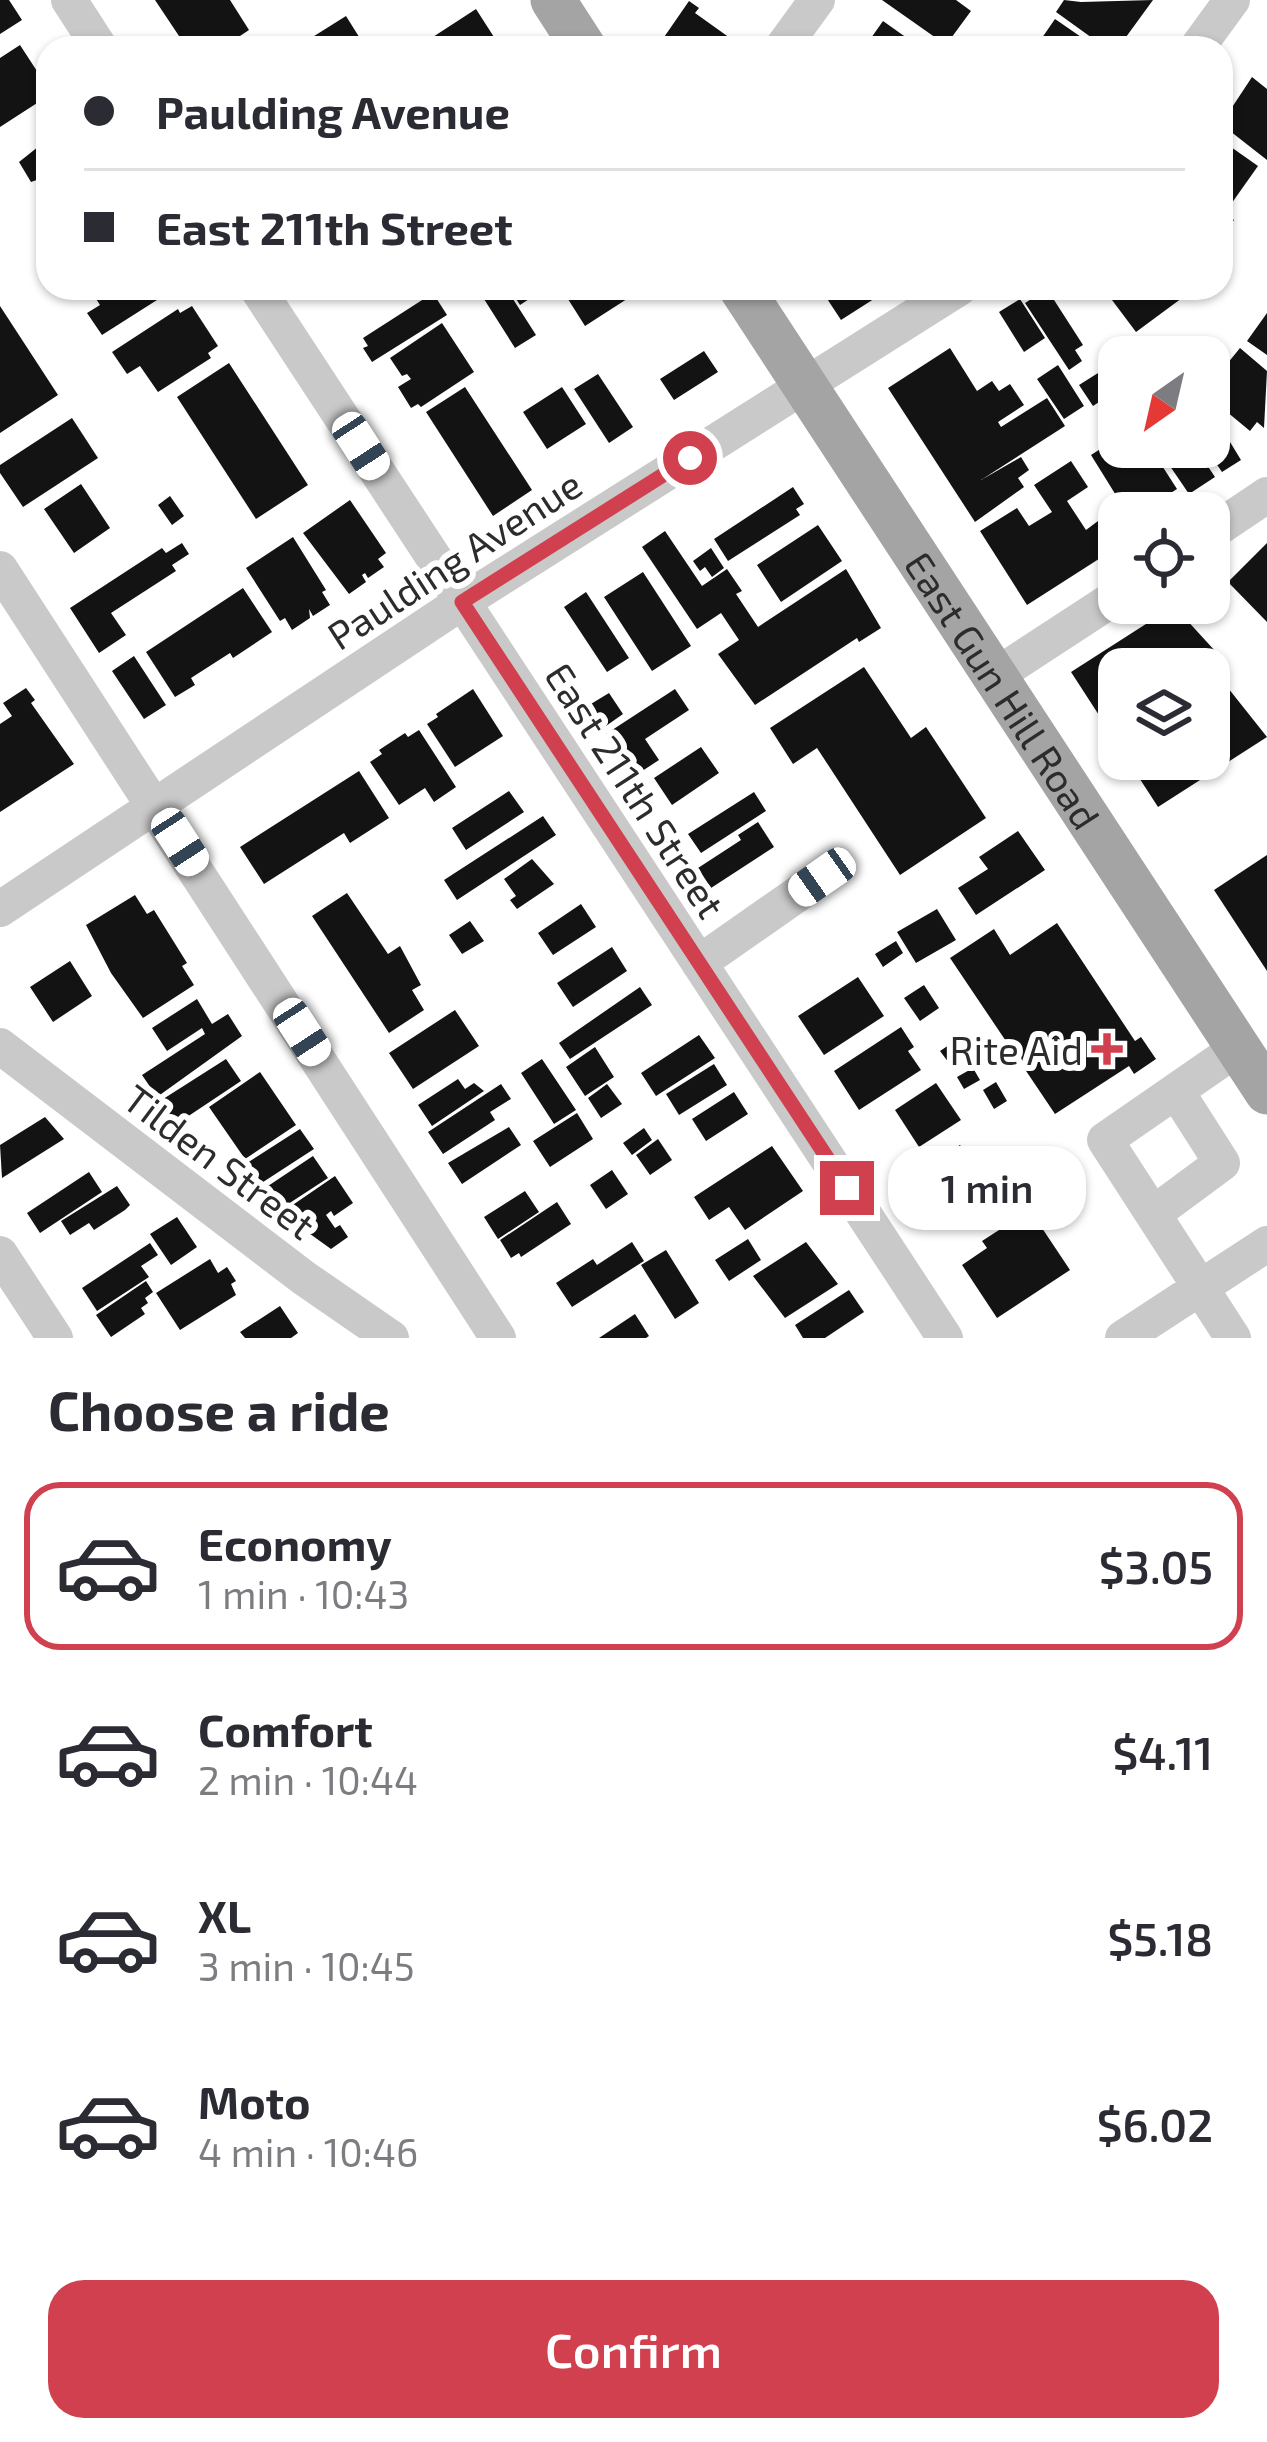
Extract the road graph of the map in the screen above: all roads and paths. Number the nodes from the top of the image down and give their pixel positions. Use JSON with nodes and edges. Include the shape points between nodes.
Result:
{"nodes":[{"id":1,"x":69,"y":0,"type":"edge"},
{"id":2,"x":553,"y":0,"type":"edge"},
{"id":3,"x":817,"y":0,"type":"edge"},
{"id":4,"x":1232,"y":0,"type":"edge"},
{"id":5,"x":92,"y":36,"type":"edge"},
{"id":6,"x":576,"y":36,"type":"edge"},
{"id":7,"x":791,"y":36,"type":"edge"},
{"id":8,"x":1206,"y":36,"type":"edge"},
{"id":9,"x":265,"y":300,"type":"edge"},
{"id":10,"x":749,"y":300,"type":"edge"},
{"id":11,"x":940,"y":300,"type":"edge"},
{"id":12,"x":804,"y":386,"type":"junction"},
{"id":13,"x":1267,"y":495,"type":"edge"},
{"id":14,"x":1230,"y":520,"type":"edge"},
{"id":15,"x":0,"y":569,"type":"edge"},
{"id":16,"x":462,"y":602,"type":"junction"},
{"id":17,"x":1098,"y":609,"type":"edge"},
{"id":18,"x":994,"y":676,"type":"junction"},
{"id":19,"x":155,"y":803,"type":"junction"},
{"id":20,"x":822,"y":877,"type":"dead end"},
{"id":21,"x":0,"y":909,"type":"edge"},
{"id":22,"x":699,"y":963,"type":"junction"},
{"id":23,"x":0,"y":1046,"type":"edge"},
{"id":24,"x":1238,"y":1048,"type":"junction"},
{"id":25,"x":1176,"y":1091,"type":"junction"},
{"id":26,"x":1267,"y":1092,"type":"edge"},
{"id":27,"x":1153,"y":1214,"type":"junction"},
{"id":28,"x":1267,"y":1244,"type":"edge"},
{"id":29,"x":0,"y":1254,"type":"edge"},
{"id":30,"x":1200,"y":1287,"type":"junction"},
{"id":31,"x":55,"y":1338,"type":"edge"},
{"id":32,"x":391,"y":1338,"type":"edge"},
{"id":33,"x":498,"y":1338,"type":"edge"},
{"id":34,"x":945,"y":1338,"type":"edge"},
{"id":35,"x":1123,"y":1338,"type":"edge"},
{"id":36,"x":1233,"y":1338,"type":"edge"}],
"edges":[{"from":1,"to":5,"type":"street"},
{"from":2,"to":6,"type":"main road"},
{"from":3,"to":7,"type":"street"},
{"from":4,"to":8,"type":"street"},
{"from":9,"to":16,"type":"street","name":"East 211th Street"},
{"from":10,"to":12,"type":"main road","name":"East Gun Hill Road"},
{"from":11,"to":12,"type":"street","name":"Paulding Avenue"},
{"from":12,"to":16,"type":"street","name":"Paulding Avenue"},
{"from":12,"to":18,"type":"main road","name":"East Gun Hill Road"},
{"from":13,"to":14,"type":"street"},
{"from":15,"to":19,"type":"street"},
{"from":16,"to":19,"type":"street","name":"Paulding Avenue"},
{"from":16,"to":22,"type":"street","name":"East 211th Street"},
{"from":17,"to":18,"type":"street"},
{"from":18,"to":24,"type":"main road","name":"East Gun Hill Road"},
{"from":19,"to":21,"type":"street","name":"Paulding Avenue"},
{"from":19,"to":33,"type":"street"},
{"from":20,"to":22,"type":"street"},
{"from":22,"to":34,"type":"street","name":"East 211th Street"},
{"from":23,"to":32,"type":"street","name":"Tilden Street"},
{"from":24,"to":25,"type":"street"},
{"from":24,"to":26,"type":"main road","name":"East Gun Hill Road"},
{"from":25,"to":27,"type":"street","via":[[1222,1163]]},
{"from":25,"to":27,"type":"street","via":[[1105,1140]]},
{"from":27,"to":30,"type":"street"},
{"from":28,"to":30,"type":"street"},
{"from":29,"to":31,"type":"street"},
{"from":30,"to":35,"type":"street"},
{"from":30,"to":36,"type":"street"}]}
